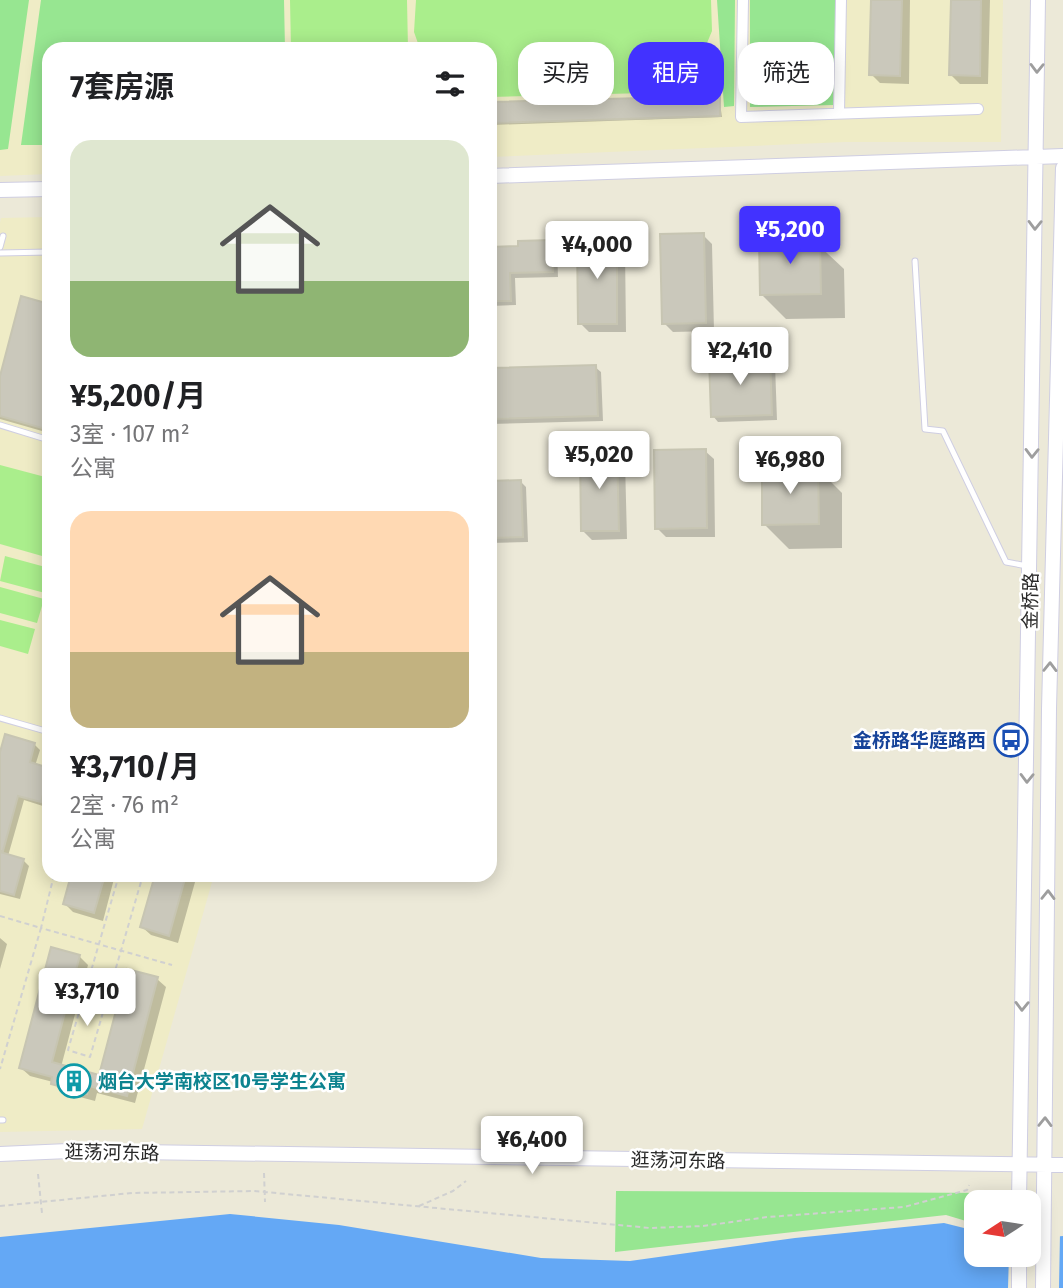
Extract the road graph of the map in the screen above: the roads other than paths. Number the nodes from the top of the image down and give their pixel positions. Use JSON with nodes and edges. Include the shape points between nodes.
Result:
{"nodes":[{"id":1,"x":743,"y":0,"type":"edge"},
{"id":2,"x":841,"y":0,"type":"edge"},
{"id":3,"x":1038,"y":0,"type":"edge"},
{"id":4,"x":978,"y":109,"type":"dead end"},
{"id":5,"x":839,"y":112,"type":"junction"},
{"id":6,"x":1063,"y":156,"type":"edge"},
{"id":7,"x":1036,"y":157,"type":"junction"},
{"id":8,"x":1063,"y":168,"type":"edge"},
{"id":9,"x":497,"y":176,"type":"edge"},
{"id":10,"x":42,"y":189,"type":"edge"},
{"id":11,"x":0,"y":190,"type":"edge"},
{"id":12,"x":3,"y":236,"type":"dead end"},
{"id":13,"x":0,"y":247,"type":"edge"},
{"id":14,"x":42,"y":252,"type":"edge"},
{"id":15,"x":0,"y":253,"type":"edge"},
{"id":16,"x":915,"y":261,"type":"dead end"},
{"id":17,"x":0,"y":425,"type":"edge"},
{"id":18,"x":42,"y":438,"type":"edge"},
{"id":19,"x":1030,"y":567,"type":"junction"},
{"id":20,"x":1056,"y":695,"type":"edge"},
{"id":21,"x":0,"y":718,"type":"edge"},
{"id":22,"x":42,"y":730,"type":"edge"},
{"id":23,"x":0,"y":1154,"type":"edge"},
{"id":24,"x":1019,"y":1163,"type":"junction"},
{"id":25,"x":1045,"y":1164,"type":"junction"},
{"id":26,"x":1063,"y":1165,"type":"edge"},
{"id":27,"x":1019,"y":1190,"type":"edge"},
{"id":28,"x":1019,"y":1267,"type":"edge"},
{"id":29,"x":1019,"y":1288,"type":"edge"},
{"id":30,"x":1043,"y":1288,"type":"edge"}],
"edges":[{"from":1,"to":5,"type":"street","via":[[740,117]]},
{"from":2,"to":5,"type":"street"},
{"from":3,"to":7,"type":"street","name":"金桥路","one_way":true},
{"from":4,"to":5,"type":"street"},
{"from":6,"to":7,"type":"street"},
{"from":7,"to":9,"type":"street"},
{"from":7,"to":19,"type":"street","name":"金桥路","one_way":true},
{"from":20,"to":8,"type":"street","name":"金桥路","one_way":true},
{"from":10,"to":11,"type":"street"},
{"from":12,"to":13,"type":"lane"},
{"from":14,"to":15,"type":"lane"},
{"from":16,"to":19,"type":"lane","via":[[925,429],[943,431],[1006,562]]},
{"from":17,"to":18,"type":"lane"},
{"from":19,"to":24,"type":"street","name":"金桥路","one_way":true},
{"from":25,"to":20,"type":"street","name":"金桥路","one_way":true},
{"from":21,"to":22,"type":"lane"},
{"from":23,"to":24,"type":"street","name":"逛荡河东路","via":[[68,1151]]},
{"from":24,"to":25,"type":"street","name":"逛荡河东路"},
{"from":24,"to":27,"type":"street","name":"金桥路"},
{"from":25,"to":26,"type":"street","name":"逛荡河东路"},
{"from":25,"to":30,"type":"street","name":"金桥路"},
{"from":28,"to":29,"type":"street"}]}
